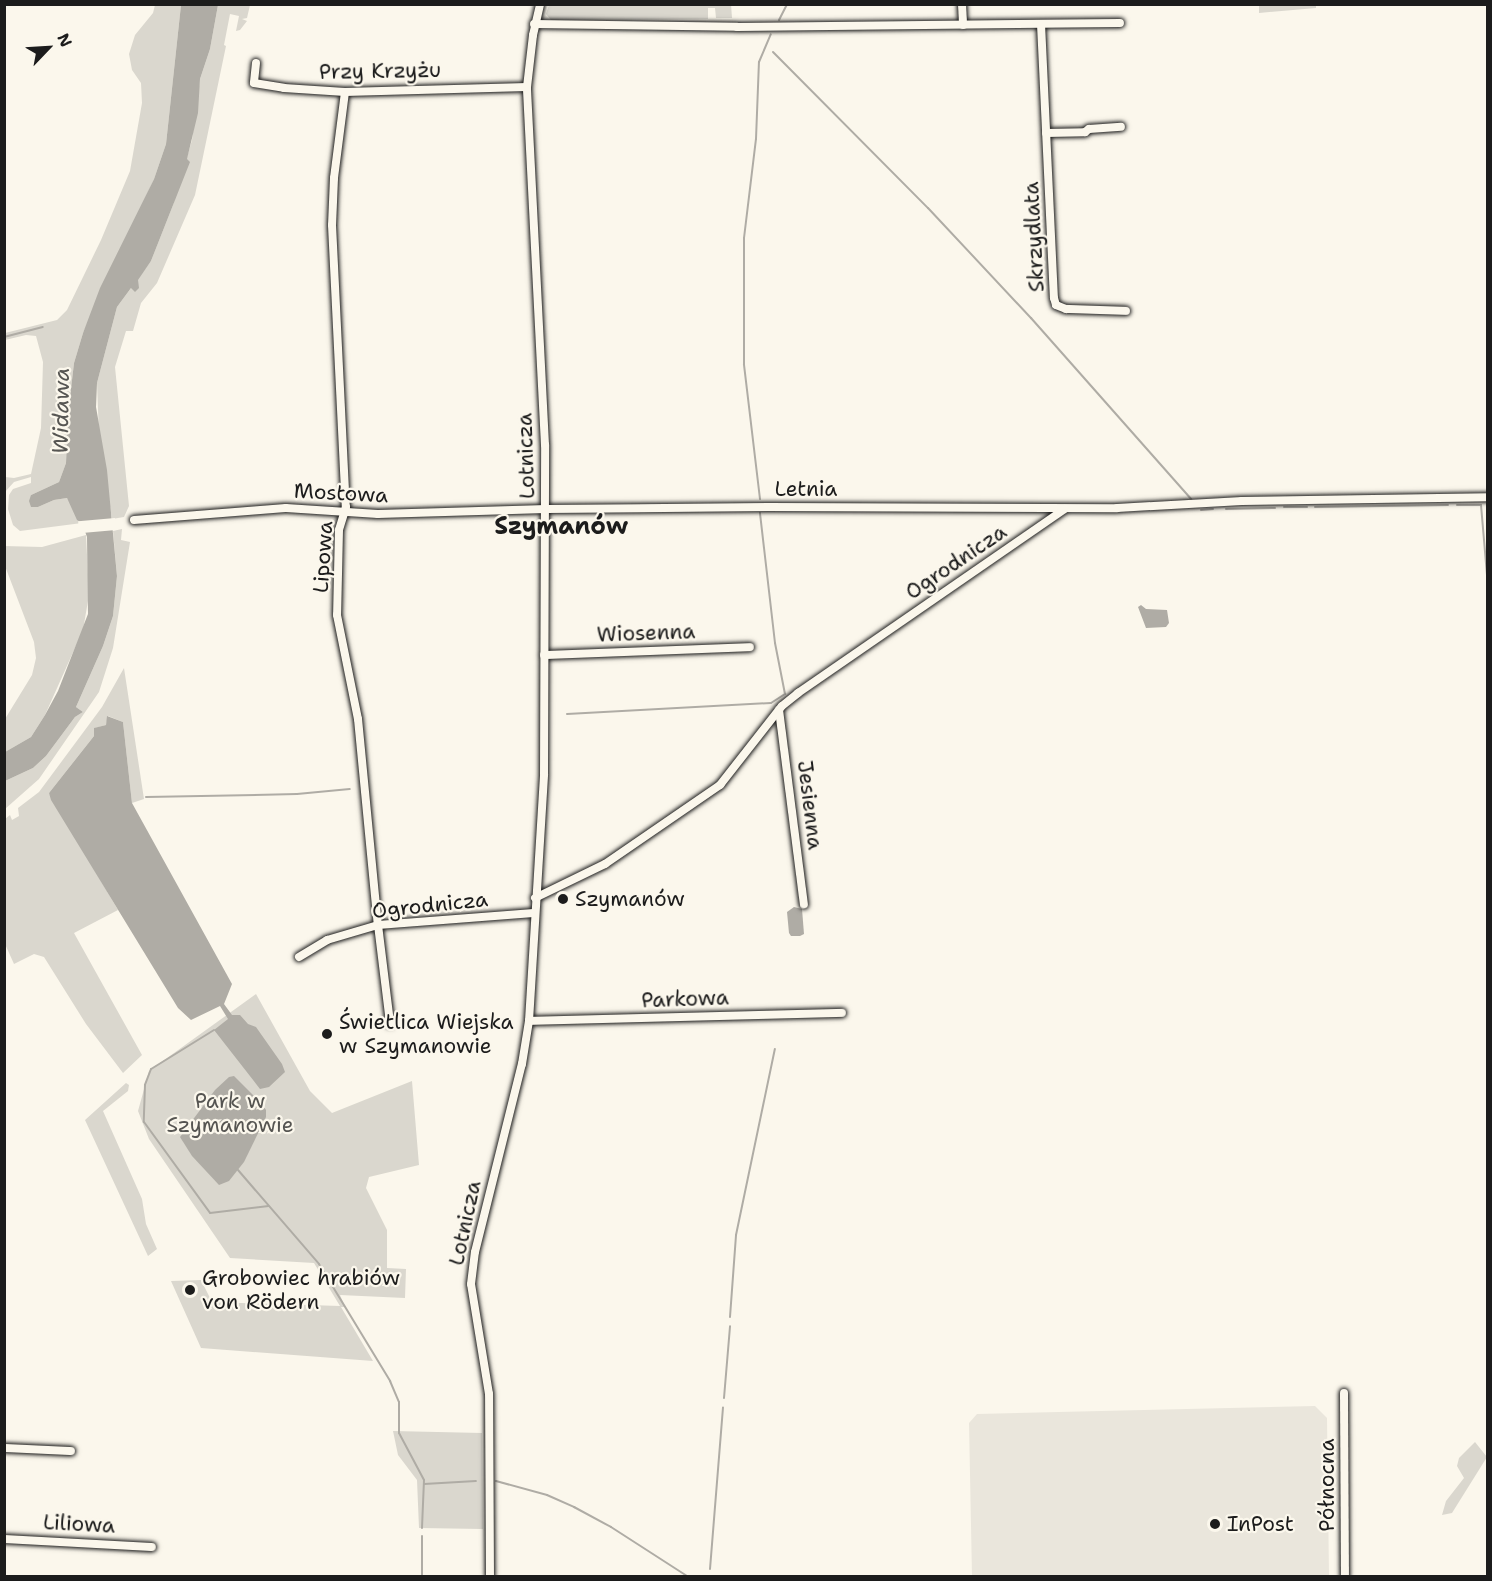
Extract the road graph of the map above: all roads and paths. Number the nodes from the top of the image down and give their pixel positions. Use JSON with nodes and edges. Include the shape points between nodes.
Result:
{"nodes":[{"id":1,"x":540,"y":4,"type":"edge"},
{"id":2,"x":962,"y":4,"type":"edge"},
{"id":3,"x":1120,"y":23,"type":"dead end"},
{"id":4,"x":534,"y":24,"type":"junction"},
{"id":5,"x":1041,"y":24,"type":"junction"},
{"id":6,"x":963,"y":25,"type":"junction"},
{"id":7,"x":255,"y":63,"type":"dead end"},
{"id":8,"x":527,"y":87,"type":"junction"},
{"id":9,"x":345,"y":92,"type":"junction"},
{"id":10,"x":1121,"y":127,"type":"dead end"},
{"id":11,"x":1046,"y":133,"type":"junction"},
{"id":12,"x":1126,"y":311,"type":"dead end"},
{"id":13,"x":1488,"y":497,"type":"edge"},
{"id":14,"x":546,"y":509,"type":"junction"},
{"id":15,"x":1065,"y":509,"type":"junction"},
{"id":16,"x":344,"y":513,"type":"junction"},
{"id":17,"x":134,"y":520,"type":"dead end"},
{"id":18,"x":750,"y":647,"type":"dead end"},
{"id":19,"x":544,"y":655,"type":"junction"},
{"id":20,"x":779,"y":710,"type":"junction"},
{"id":21,"x":804,"y":904,"type":"dead end"},
{"id":22,"x":535,"y":906,"type":"junction"},
{"id":23,"x":378,"y":925,"type":"junction"},
{"id":24,"x":299,"y":957,"type":"dead end"},
{"id":25,"x":842,"y":1013,"type":"dead end"},
{"id":26,"x":529,"y":1021,"type":"junction"},
{"id":27,"x":390,"y":1023,"type":"dead end"},
{"id":28,"x":1344,"y":1392,"type":"dead end"},
{"id":29,"x":4,"y":1448,"type":"edge"},
{"id":30,"x":71,"y":1450,"type":"dead end"},
{"id":31,"x":4,"y":1539,"type":"edge"},
{"id":32,"x":152,"y":1547,"type":"dead end"},
{"id":33,"x":490,"y":1576,"type":"edge"},
{"id":34,"x":1345,"y":1576,"type":"edge"}],
"edges":[{"from":1,"to":4,"type":"street","name":"Lotnicza"},
{"from":2,"to":6,"type":"street"},
{"from":3,"to":5,"type":"street"},
{"from":4,"to":6,"type":"street"},
{"from":4,"to":8,"type":"street","name":"Lotnicza"},
{"from":5,"to":6,"type":"street"},
{"from":5,"to":11,"type":"street","name":"Skrzydlata"},
{"from":7,"to":9,"type":"street","name":"Przy Krzyżu","via":[[254,83]]},
{"from":8,"to":9,"type":"street","name":"Przy Krzyżu"},
{"from":8,"to":14,"type":"street","name":"Lotnicza"},
{"from":9,"to":16,"type":"street","name":"Lipowa","via":[[332,225]]},
{"from":10,"to":11,"type":"street"},
{"from":11,"to":12,"type":"street","name":"Skrzydlata","via":[[1056,304],[1066,309]]},
{"from":13,"to":15,"type":"street"},
{"from":14,"to":15,"type":"street","name":"Letnia"},
{"from":14,"to":16,"type":"street","name":"Mostowa"},
{"from":14,"to":19,"type":"street","name":"Lotnicza"},
{"from":15,"to":20,"type":"street","name":"Ogrodnicza"},
{"from":16,"to":17,"type":"street","name":"Mostowa","via":[[286,508]]},
{"from":16,"to":23,"type":"street","name":"Lipowa","via":[[339,530],[337,615],[358,719]]},
{"from":18,"to":19,"type":"street","name":"Wiosenna"},
{"from":19,"to":22,"type":"street","name":"Lotnicza","via":[[544,774]]},
{"from":20,"to":21,"type":"street","name":"Jesienna"},
{"from":20,"to":22,"type":"street","name":"Ogrodnicza","via":[[720,785],[605,864]]},
{"from":22,"to":23,"type":"street","name":"Ogrodnicza"},
{"from":22,"to":26,"type":"street","name":"Lotnicza"},
{"from":23,"to":24,"type":"street","name":"Ogrodnicza","via":[[327,940]]},
{"from":23,"to":27,"type":"street","name":"Lipowa"},
{"from":25,"to":26,"type":"street","name":"Parkowa"},
{"from":26,"to":33,"type":"street","name":"Lotnicza","via":[[471,1284],[489,1394]]},
{"from":28,"to":34,"type":"street","name":"Północna"},
{"from":29,"to":30,"type":"street"},
{"from":31,"to":32,"type":"street","name":"Liliowa"}]}
